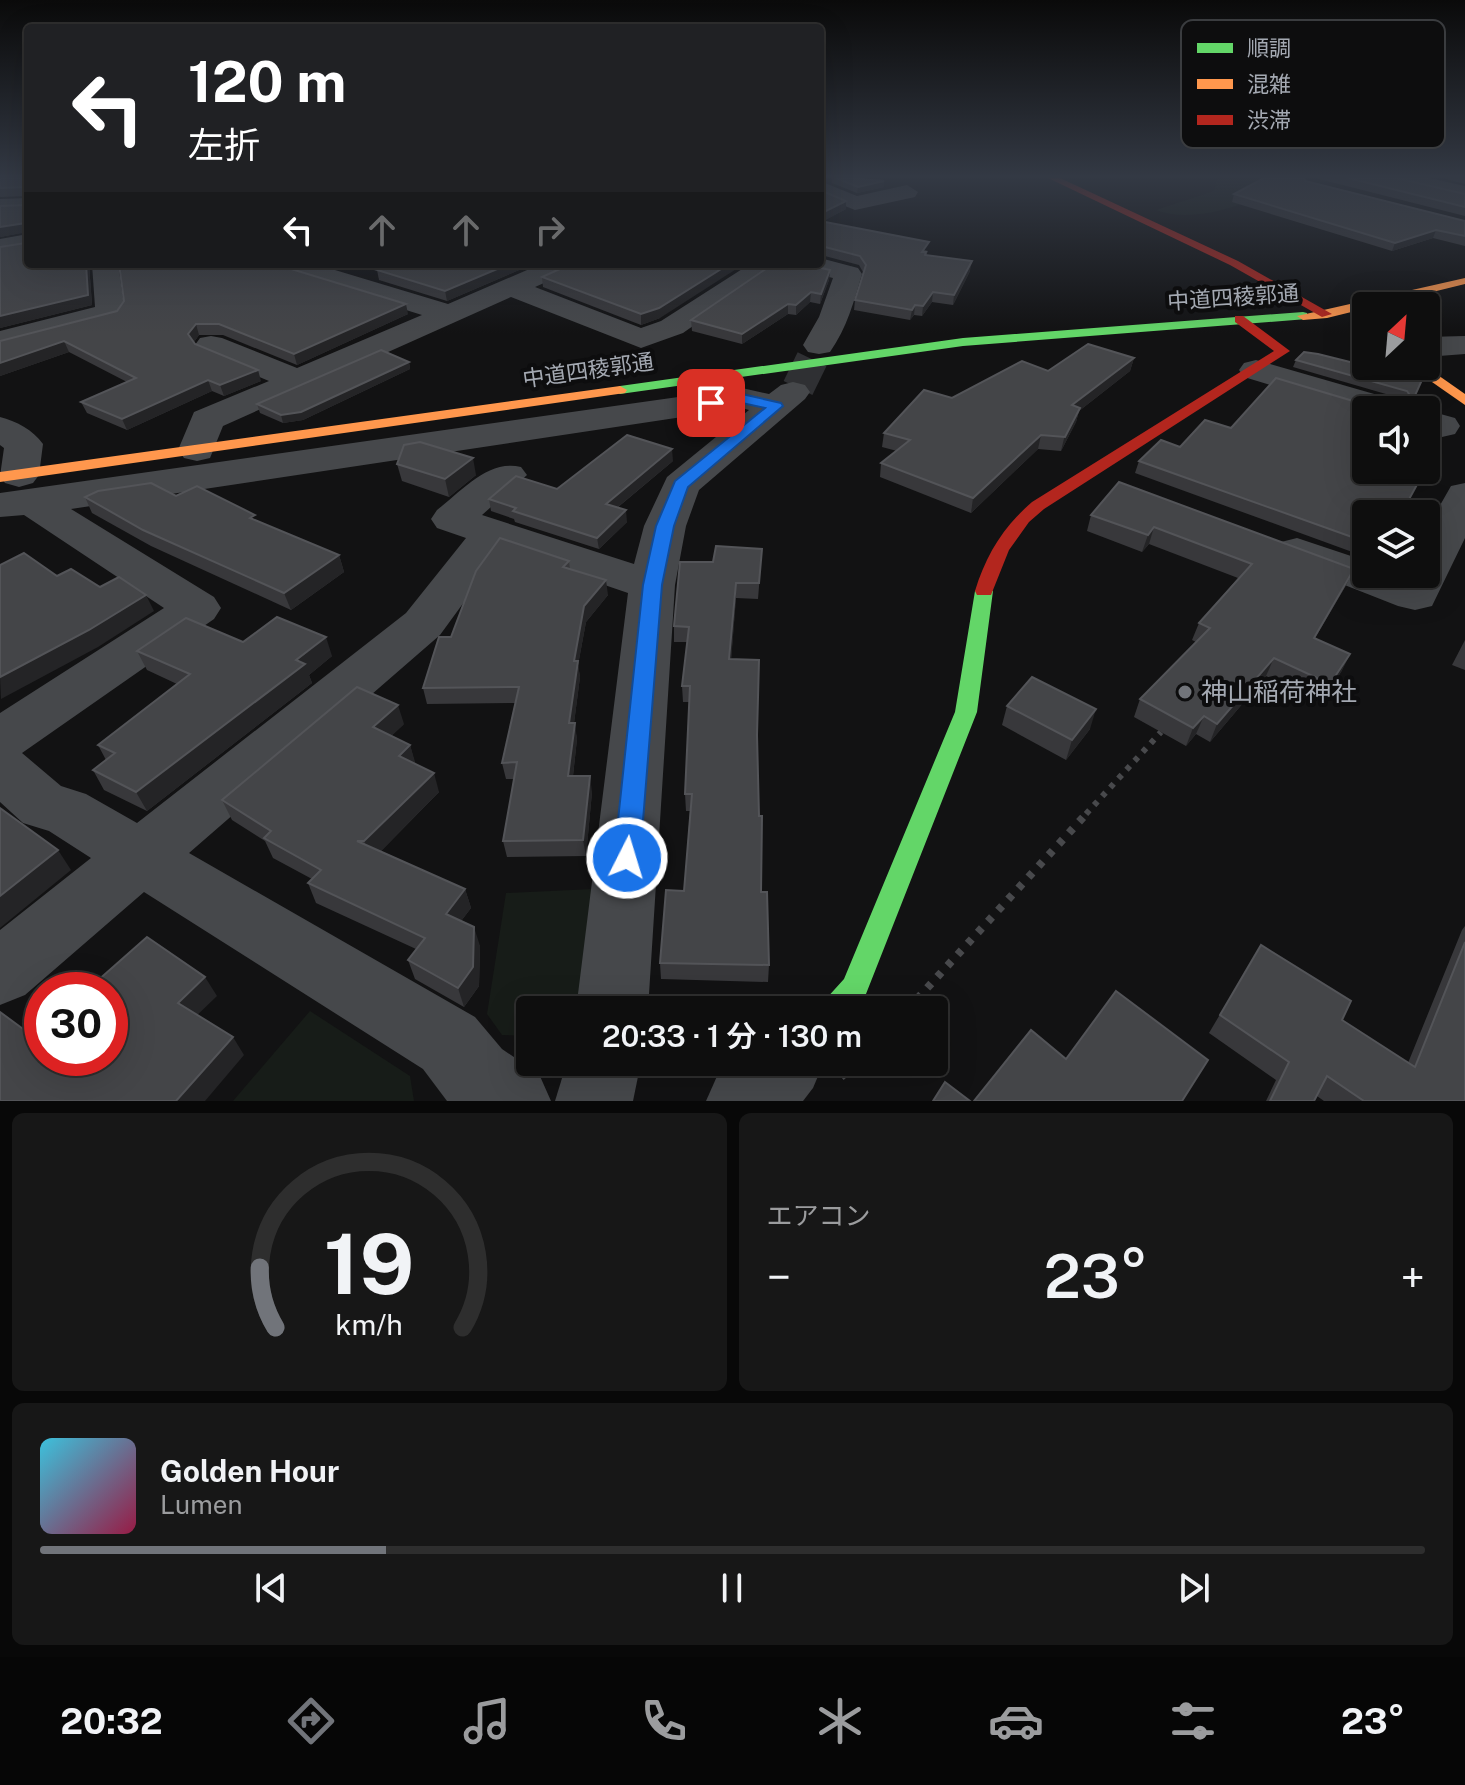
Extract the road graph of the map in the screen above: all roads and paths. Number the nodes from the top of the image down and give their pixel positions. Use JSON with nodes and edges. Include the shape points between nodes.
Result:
{"nodes":[{"id":1,"x":1162,"y":229,"type":"edge"},
{"id":2,"x":24,"y":243,"type":"edge"},
{"id":3,"x":0,"y":247,"type":"edge"},
{"id":4,"x":105,"y":268,"type":"edge"},
{"id":5,"x":300,"y":268,"type":"edge"},
{"id":6,"x":556,"y":268,"type":"edge"},
{"id":7,"x":762,"y":268,"type":"edge"},
{"id":8,"x":824,"y":268,"type":"edge"},
{"id":9,"x":1465,"y":281,"type":"edge"},
{"id":10,"x":513,"y":288,"type":"junction"},
{"id":11,"x":441,"y":311,"type":"dead end"},
{"id":12,"x":1327,"y":314,"type":"junction"},
{"id":13,"x":1239,"y":319,"type":"junction"},
{"id":14,"x":1352,"y":328,"type":"edge"},
{"id":15,"x":0,"y":341,"type":"edge"},
{"id":16,"x":211,"y":345,"type":"dead end"},
{"id":17,"x":1465,"y":345,"type":"edge"},
{"id":18,"x":1440,"y":346,"type":"edge"},
{"id":19,"x":1256,"y":370,"type":"junction"},
{"id":20,"x":289,"y":377,"type":"dead end"},
{"id":21,"x":798,"y":380,"type":"junction"},
{"id":22,"x":1424,"y":380,"type":"edge"},
{"id":23,"x":1352,"y":399,"type":"edge"},
{"id":24,"x":1444,"y":416,"type":"edge"},
{"id":25,"x":0,"y":428,"type":"edge"},
{"id":26,"x":197,"y":450,"type":"junction"},
{"id":27,"x":1093,"y":473,"type":"junction"},
{"id":28,"x":507,"y":475,"type":"dead end"},
{"id":29,"x":13,"y":490,"type":"edge"},
{"id":30,"x":1137,"y":490,"type":"edge"},
{"id":31,"x":1462,"y":506,"type":"edge"},
{"id":32,"x":492,"y":534,"type":"junction"},
{"id":33,"x":1254,"y":534,"type":"edge"},
{"id":34,"x":1440,"y":548,"type":"edge"},
{"id":35,"x":1352,"y":571,"type":"edge"},
{"id":36,"x":652,"y":585,"type":"junction"},
{"id":37,"x":1397,"y":588,"type":"edge"},
{"id":38,"x":1419,"y":588,"type":"edge"},
{"id":39,"x":1161,"y":732,"type":"edge"},
{"id":40,"x":0,"y":740,"type":"edge"},
{"id":41,"x":0,"y":768,"type":"edge"},
{"id":42,"x":140,"y":856,"type":"junction"},
{"id":43,"x":0,"y":972,"type":"edge"},
{"id":44,"x":613,"y":996,"type":"edge"},
{"id":45,"x":848,"y":996,"type":"edge"},
{"id":46,"x":920,"y":996,"type":"edge"},
{"id":47,"x":600,"y":1076,"type":"edge"},
{"id":48,"x":775,"y":1076,"type":"edge"},
{"id":49,"x":481,"y":1093,"type":"edge"},
{"id":50,"x":594,"y":1101,"type":"edge"},
{"id":51,"x":745,"y":1101,"type":"edge"}],
"edges":[{"from":1,"to":12,"type":"street"},
{"from":2,"to":3,"type":"street"},
{"from":4,"to":15,"type":"street","via":[[110,312]]},
{"from":5,"to":11,"type":"street"},
{"from":6,"to":10,"type":"street"},
{"from":7,"to":10,"type":"street","via":[[672,327],[641,339]]},
{"from":8,"to":21,"type":"street","via":[[848,274],[834,317]]},
{"from":9,"to":12,"type":"street","name":"中道四稜郭通"},
{"from":10,"to":26,"type":"street","via":[[207,420]]},
{"from":12,"to":13,"type":"street","name":"中道四稜郭通"},
{"from":12,"to":14,"type":"street"},
{"from":13,"to":19,"type":"street","via":[[1283,351]]},
{"from":13,"to":26,"type":"street","name":"中道四稜郭通","via":[[963,342]]},
{"from":16,"to":20,"type":"street"},
{"from":17,"to":18,"type":"street"},
{"from":19,"to":23,"type":"street"},
{"from":19,"to":27,"type":"street"},
{"from":21,"to":29,"type":"street","via":[[742,398]]},
{"from":21,"to":36,"type":"street","via":[[681,485]]},
{"from":22,"to":24,"type":"street"},
{"from":25,"to":29,"type":"street","via":[[24,444]]},
{"from":26,"to":29,"type":"street","name":"中道四稜郭通"},
{"from":27,"to":30,"type":"street"},
{"from":27,"to":45,"type":"street","via":[[1023,519],[1004,538],[993,560],[966,712]]},
{"from":28,"to":32,"type":"street","via":[[452,519]]},
{"from":29,"to":40,"type":"street","via":[[197,608]]},
{"from":31,"to":34,"type":"street"},
{"from":32,"to":36,"type":"street"},
{"from":32,"to":42,"type":"street","via":[[423,624]]},
{"from":33,"to":35,"type":"street"},
{"from":36,"to":44,"type":"street"},
{"from":37,"to":38,"type":"street","via":[[1415,595]]},
{"from":39,"to":46,"type":"path"},
{"from":41,"to":42,"type":"street","via":[[44,806],[65,811]]},
{"from":42,"to":43,"type":"street"},
{"from":42,"to":49,"type":"street","via":[[449,1043]]},
{"from":47,"to":50,"type":"street"},
{"from":48,"to":51,"type":"street"}]}
